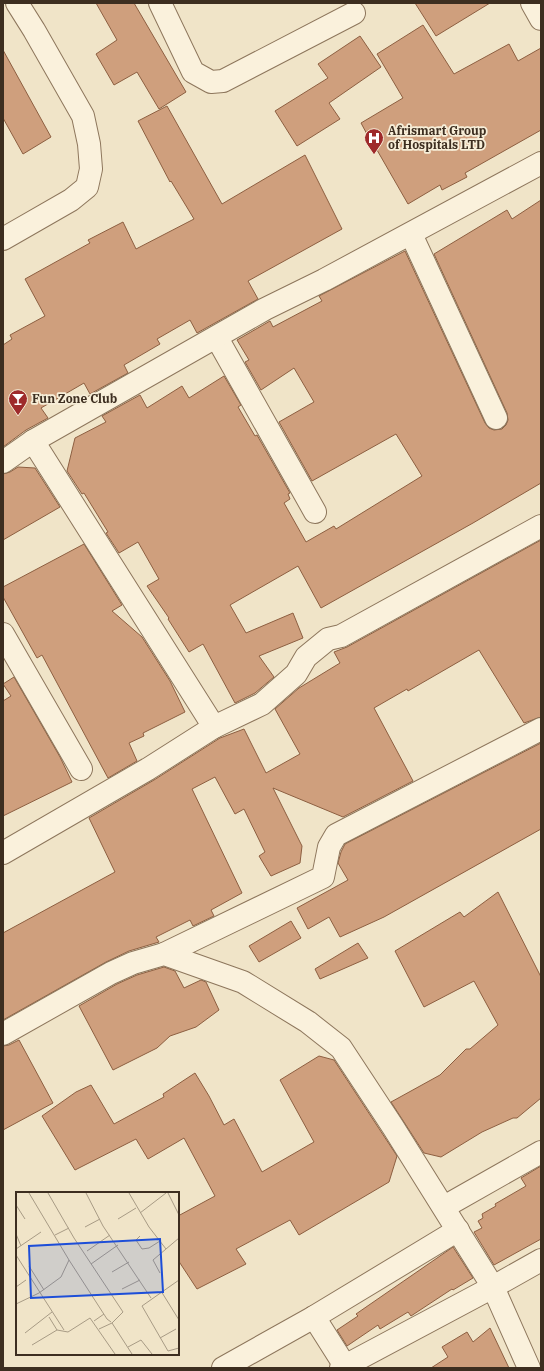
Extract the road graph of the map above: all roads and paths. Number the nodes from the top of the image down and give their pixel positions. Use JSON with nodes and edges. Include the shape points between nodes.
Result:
{"nodes":[{"id":1,"x":7,"y":3,"type":"edge"},
{"id":2,"x":17,"y":3,"type":"edge"},
{"id":3,"x":160,"y":3,"type":"edge"},
{"id":4,"x":3,"y":5,"type":"edge"},
{"id":5,"x":354,"y":13,"type":"dead end"},
{"id":6,"x":541,"y":163,"type":"edge"},
{"id":7,"x":411,"y":234,"type":"junction"},
{"id":8,"x":3,"y":239,"type":"edge"},
{"id":9,"x":216,"y":338,"type":"junction"},
{"id":10,"x":496,"y":418,"type":"dead end"},
{"id":11,"x":34,"y":441,"type":"junction"},
{"id":12,"x":3,"y":462,"type":"edge"},
{"id":13,"x":315,"y":512,"type":"dead end"},
{"id":14,"x":541,"y":526,"type":"edge"},
{"id":15,"x":3,"y":634,"type":"edge"},
{"id":16,"x":214,"y":727,"type":"junction"},
{"id":17,"x":541,"y":730,"type":"edge"},
{"id":18,"x":81,"y":769,"type":"dead end"},
{"id":19,"x":3,"y":853,"type":"edge"},
{"id":20,"x":164,"y":954,"type":"junction"},
{"id":21,"x":3,"y":1034,"type":"edge"},
{"id":22,"x":541,"y":1152,"type":"edge"},
{"id":23,"x":444,"y":1207,"type":"junction"},
{"id":24,"x":458,"y":1230,"type":"junction"},
{"id":25,"x":541,"y":1260,"type":"edge"},
{"id":26,"x":493,"y":1287,"type":"junction"},
{"id":27,"x":314,"y":1317,"type":"junction"},
{"id":28,"x":343,"y":1367,"type":"edge"},
{"id":29,"x":223,"y":1368,"type":"edge"},
{"id":30,"x":529,"y":1368,"type":"edge"}],
"edges":[{"from":1,"to":4,"type":"street"},
{"from":2,"to":8,"type":"street","via":[[82,116],[89,144],[91,169],[87,187],[71,200]]},
{"from":3,"to":5,"type":"street","via":[[193,72],[211,82],[223,81]]},
{"from":6,"to":7,"type":"street"},
{"from":7,"to":9,"type":"street","via":[[265,309]]},
{"from":7,"to":10,"type":"street"},
{"from":9,"to":11,"type":"street"},
{"from":9,"to":13,"type":"street"},
{"from":11,"to":12,"type":"street"},
{"from":11,"to":16,"type":"street"},
{"from":14,"to":16,"type":"street","via":[[341,636],[328,639],[306,657],[296,674],[262,704]]},
{"from":15,"to":18,"type":"street"},
{"from":16,"to":19,"type":"street","via":[[148,769]]},
{"from":17,"to":20,"type":"street","via":[[336,835],[329,847],[323,877]]},
{"from":20,"to":21,"type":"street","via":[[111,973]]},
{"from":20,"to":23,"type":"street","via":[[243,982],[308,1022],[341,1048]]},
{"from":22,"to":23,"type":"street"},
{"from":23,"to":24,"type":"street"},
{"from":24,"to":26,"type":"street"},
{"from":24,"to":27,"type":"street"},
{"from":25,"to":26,"type":"street"},
{"from":26,"to":28,"type":"street"},
{"from":26,"to":30,"type":"street"},
{"from":27,"to":28,"type":"street"},
{"from":27,"to":29,"type":"street"}]}
